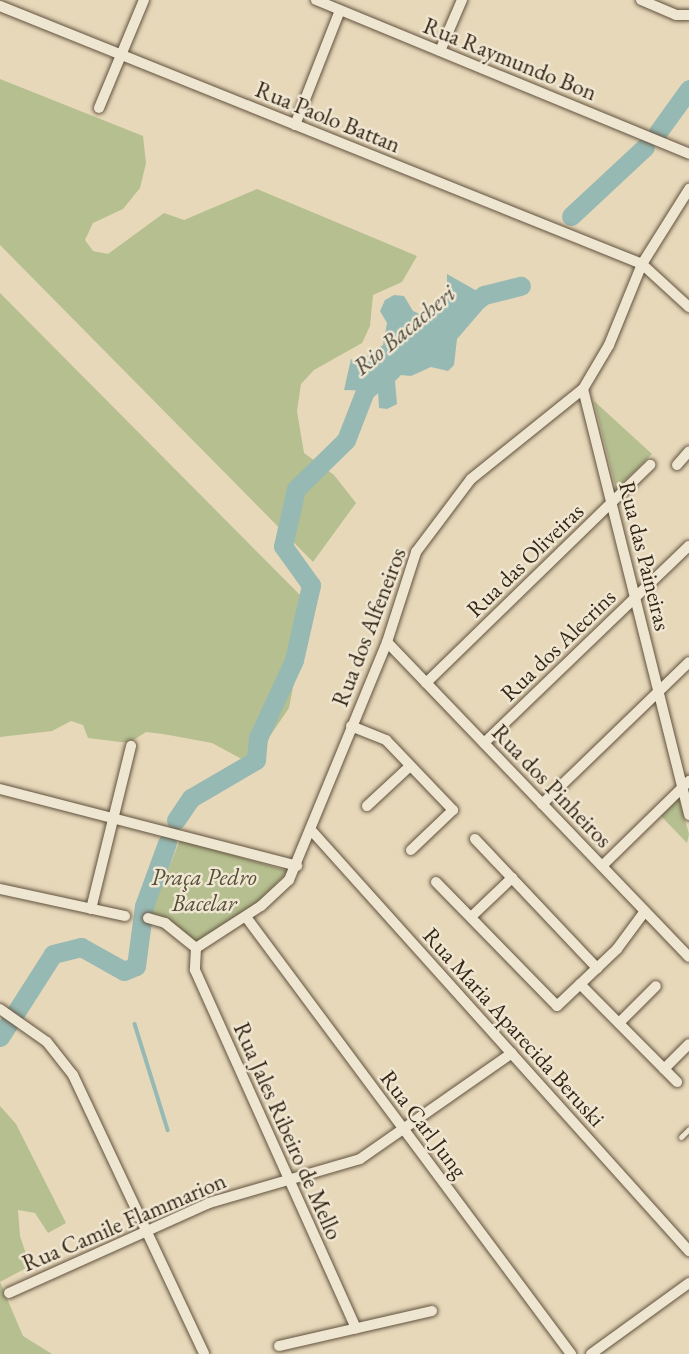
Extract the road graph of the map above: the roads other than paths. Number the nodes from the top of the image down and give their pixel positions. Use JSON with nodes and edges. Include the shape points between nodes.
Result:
{"nodes":[{"id":1,"x":144,"y":0,"type":"edge"},
{"id":2,"x":316,"y":0,"type":"edge"},
{"id":3,"x":462,"y":0,"type":"edge"},
{"id":4,"x":641,"y":0,"type":"edge"},
{"id":5,"x":0,"y":6,"type":"edge"},
{"id":6,"x":340,"y":10,"type":"junction"},
{"id":7,"x":689,"y":15,"type":"edge"},
{"id":8,"x":440,"y":51,"type":"junction"},
{"id":9,"x":121,"y":55,"type":"junction"},
{"id":10,"x":99,"y":108,"type":"dead end"},
{"id":11,"x":295,"y":125,"type":"junction"},
{"id":12,"x":689,"y":154,"type":"edge"},
{"id":13,"x":689,"y":189,"type":"edge"},
{"id":14,"x":642,"y":264,"type":"junction"},
{"id":15,"x":689,"y":307,"type":"edge"},
{"id":16,"x":583,"y":388,"type":"junction"},
{"id":17,"x":689,"y":451,"type":"edge"},
{"id":18,"x":650,"y":465,"type":"dead end"},
{"id":19,"x":677,"y":465,"type":"dead end"},
{"id":20,"x":611,"y":503,"type":"junction"},
{"id":21,"x":689,"y":546,"type":"edge"},
{"id":22,"x":635,"y":598,"type":"junction"},
{"id":23,"x":387,"y":642,"type":"junction"},
{"id":24,"x":689,"y":662,"type":"edge"},
{"id":25,"x":426,"y":684,"type":"junction"},
{"id":26,"x":658,"y":691,"type":"junction"},
{"id":27,"x":351,"y":726,"type":"junction"},
{"id":28,"x":484,"y":743,"type":"junction"},
{"id":29,"x":131,"y":746,"type":"dead end"},
{"id":30,"x":410,"y":766,"type":"junction"},
{"id":31,"x":686,"y":784,"type":"edge"},
{"id":32,"x":0,"y":789,"type":"edge"},
{"id":33,"x":542,"y":804,"type":"junction"},
{"id":34,"x":367,"y":806,"type":"dead end"},
{"id":35,"x":112,"y":815,"type":"junction"},
{"id":36,"x":689,"y":815,"type":"edge"},
{"id":37,"x":311,"y":830,"type":"junction"},
{"id":38,"x":475,"y":839,"type":"dead end"},
{"id":39,"x":411,"y":850,"type":"dead end"},
{"id":40,"x":297,"y":866,"type":"junction"},
{"id":41,"x":602,"y":866,"type":"junction"},
{"id":42,"x":512,"y":878,"type":"junction"},
{"id":43,"x":436,"y":881,"type":"dead end"},
{"id":44,"x":0,"y":889,"type":"edge"},
{"id":45,"x":91,"y":909,"type":"junction"},
{"id":46,"x":645,"y":911,"type":"junction"},
{"id":47,"x":125,"y":916,"type":"dead end"},
{"id":48,"x":246,"y":916,"type":"junction"},
{"id":49,"x":471,"y":917,"type":"junction"},
{"id":50,"x":148,"y":918,"type":"dead end"},
{"id":51,"x":196,"y":948,"type":"junction"},
{"id":52,"x":689,"y":957,"type":"edge"},
{"id":53,"x":597,"y":968,"type":"junction"},
{"id":54,"x":580,"y":984,"type":"junction"},
{"id":55,"x":656,"y":986,"type":"dead end"},
{"id":56,"x":3,"y":1010,"type":"edge"},
{"id":57,"x":619,"y":1023,"type":"junction"},
{"id":58,"x":689,"y":1044,"type":"edge"},
{"id":59,"x":512,"y":1053,"type":"junction"},
{"id":60,"x":664,"y":1069,"type":"junction"},
{"id":61,"x":677,"y":1082,"type":"dead end"},
{"id":62,"x":689,"y":1129,"type":"edge"},
{"id":63,"x":405,"y":1131,"type":"junction"},
{"id":64,"x":681,"y":1137,"type":"dead end"},
{"id":65,"x":289,"y":1181,"type":"junction"},
{"id":66,"x":148,"y":1230,"type":"junction"},
{"id":67,"x":689,"y":1251,"type":"edge"},
{"id":68,"x":689,"y":1283,"type":"edge"},
{"id":69,"x":9,"y":1293,"type":"dead end"},
{"id":70,"x":432,"y":1311,"type":"dead end"},
{"id":71,"x":356,"y":1328,"type":"junction"},
{"id":72,"x":279,"y":1346,"type":"dead end"},
{"id":73,"x":204,"y":1354,"type":"edge"},
{"id":74,"x":571,"y":1354,"type":"edge"},
{"id":75,"x":591,"y":1354,"type":"edge"}],
"edges":[{"from":1,"to":9,"type":"street"},
{"from":2,"to":6,"type":"street","name":"Rua Raymundo Bon"},
{"from":3,"to":8,"type":"street"},
{"from":4,"to":7,"type":"street","via":[[676,15]]},
{"from":5,"to":9,"type":"street","name":"Rua Paolo Battan"},
{"from":6,"to":8,"type":"street","name":"Rua Raymundo Bon"},
{"from":6,"to":11,"type":"street"},
{"from":8,"to":12,"type":"street","name":"Rua Raymundo Bon"},
{"from":9,"to":10,"type":"street"},
{"from":9,"to":11,"type":"street","name":"Rua Paolo Battan"},
{"from":11,"to":14,"type":"street","name":"Rua Paolo Battan"},
{"from":13,"to":14,"type":"street","name":"Rua dos Alfeneiros"},
{"from":14,"to":15,"type":"street"},
{"from":14,"to":16,"type":"street","name":"Rua dos Alfeneiros","via":[[605,353]]},
{"from":16,"to":20,"type":"street","name":"Rua das Paineiras"},
{"from":16,"to":23,"type":"street","name":"Rua dos Alfeneiros","via":[[464,487],[412,559]]},
{"from":17,"to":19,"type":"street"},
{"from":18,"to":20,"type":"street","name":"Rua das Oliveiras"},
{"from":20,"to":22,"type":"street","name":"Rua das Paineiras"},
{"from":20,"to":25,"type":"street","name":"Rua das Oliveiras"},
{"from":21,"to":22,"type":"street","name":"Rua dos Alecrins"},
{"from":22,"to":26,"type":"street","name":"Rua das Paineiras"},
{"from":22,"to":28,"type":"street","name":"Rua dos Alecrins"},
{"from":23,"to":25,"type":"street","name":"Rua dos Pinheiros"},
{"from":23,"to":27,"type":"street","name":"Rua dos Alfeneiros"},
{"from":24,"to":26,"type":"street"},
{"from":25,"to":28,"type":"street","name":"Rua dos Pinheiros"},
{"from":26,"to":31,"type":"street","name":"Rua das Paineiras"},
{"from":26,"to":33,"type":"street"},
{"from":27,"to":30,"type":"street","via":[[386,740]]},
{"from":27,"to":37,"type":"street","name":"Rua dos Alfeneiros"},
{"from":28,"to":33,"type":"street","name":"Rua dos Pinheiros"},
{"from":29,"to":35,"type":"street"},
{"from":30,"to":34,"type":"street"},
{"from":30,"to":39,"type":"street","via":[[453,810]]},
{"from":31,"to":36,"type":"street","name":"Rua das Paineiras"},
{"from":31,"to":41,"type":"street"},
{"from":32,"to":35,"type":"street"},
{"from":33,"to":41,"type":"street","name":"Rua dos Pinheiros"},
{"from":35,"to":40,"type":"street"},
{"from":35,"to":45,"type":"street"},
{"from":37,"to":40,"type":"street","name":"Rua dos Alfeneiros"},
{"from":37,"to":59,"type":"street","name":"Rua Maria Aparecida Beruski"},
{"from":38,"to":42,"type":"street"},
{"from":40,"to":48,"type":"street","name":"Rua dos Alfeneiros","via":[[277,892]]},
{"from":41,"to":46,"type":"street","name":"Rua dos Pinheiros"},
{"from":42,"to":49,"type":"street"},
{"from":42,"to":53,"type":"street"},
{"from":43,"to":49,"type":"street"},
{"from":44,"to":45,"type":"street"},
{"from":45,"to":47,"type":"street"},
{"from":46,"to":52,"type":"street","name":"Rua dos Pinheiros"},
{"from":46,"to":53,"type":"street"},
{"from":48,"to":51,"type":"street","name":"Rua dos Alfeneiros"},
{"from":48,"to":63,"type":"street","name":"Rua Carl Jung"},
{"from":49,"to":54,"type":"street","via":[[557,1006]]},
{"from":50,"to":51,"type":"street","via":[[166,923]]},
{"from":51,"to":65,"type":"street","name":"Rua Jales Ribeiro de Mello","via":[[195,970]]},
{"from":53,"to":54,"type":"street"},
{"from":54,"to":57,"type":"street"},
{"from":55,"to":57,"type":"street"},
{"from":56,"to":66,"type":"street","via":[[47,1042],[73,1074]]},
{"from":57,"to":60,"type":"street"},
{"from":58,"to":60,"type":"street"},
{"from":59,"to":63,"type":"street","name":"Rua Camile Flammarion"},
{"from":59,"to":67,"type":"street","name":"Rua Maria Aparecida Beruski"},
{"from":60,"to":61,"type":"street"},
{"from":62,"to":64,"type":"lane"},
{"from":63,"to":65,"type":"street","name":"Rua Camile Flammarion","via":[[345,1166]]},
{"from":63,"to":74,"type":"street","name":"Rua Carl Jung"},
{"from":65,"to":66,"type":"street","name":"Rua Camile Flammarion","via":[[226,1197]]},
{"from":65,"to":71,"type":"street","name":"Rua Jales Ribeiro de Mello"},
{"from":66,"to":69,"type":"street","name":"Rua Camile Flammarion"},
{"from":66,"to":73,"type":"street"},
{"from":68,"to":75,"type":"street"},
{"from":70,"to":71,"type":"street"},
{"from":71,"to":72,"type":"street"}]}
